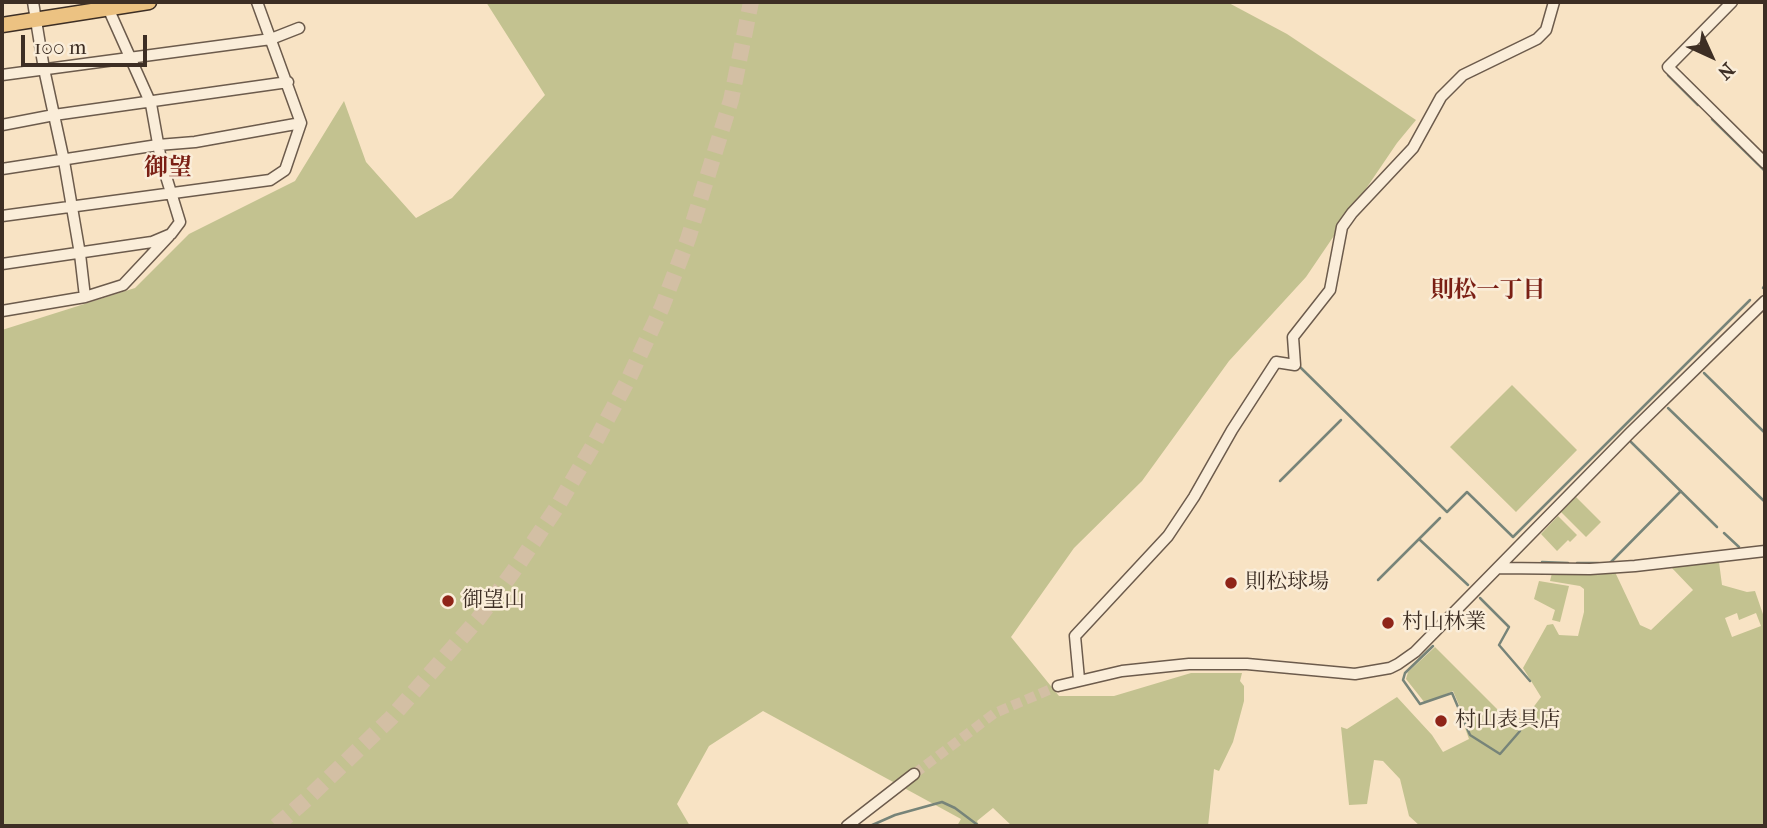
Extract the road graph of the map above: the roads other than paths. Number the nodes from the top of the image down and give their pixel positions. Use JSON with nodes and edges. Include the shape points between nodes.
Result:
{"nodes":[{"id":1,"x":33,"y":2,"type":"edge"},
{"id":2,"x":149,"y":2,"type":"edge"},
{"id":3,"x":257,"y":2,"type":"edge"},
{"id":4,"x":1554,"y":2,"type":"edge"},
{"id":5,"x":1732,"y":2,"type":"edge"},
{"id":6,"x":108,"y":8,"type":"junction"},
{"id":7,"x":36,"y":19,"type":"junction"},
{"id":8,"x":2,"y":25,"type":"edge"},
{"id":9,"x":299,"y":28,"type":"dead end"},
{"id":10,"x":271,"y":38,"type":"junction"},
{"id":11,"x":129,"y":58,"type":"junction"},
{"id":12,"x":44,"y":69,"type":"junction"},
{"id":13,"x":2,"y":75,"type":"edge"},
{"id":14,"x":288,"y":82,"type":"junction"},
{"id":15,"x":150,"y":101,"type":"junction"},
{"id":16,"x":54,"y":115,"type":"junction"},
{"id":17,"x":301,"y":123,"type":"junction"},
{"id":18,"x":2,"y":125,"type":"edge"},
{"id":19,"x":158,"y":145,"type":"junction"},
{"id":20,"x":64,"y":160,"type":"junction"},
{"id":21,"x":1765,"y":163,"type":"edge"},
{"id":22,"x":2,"y":169,"type":"edge"},
{"id":23,"x":171,"y":194,"type":"junction"},
{"id":24,"x":72,"y":208,"type":"junction"},
{"id":25,"x":2,"y":216,"type":"edge"},
{"id":26,"x":171,"y":234,"type":"junction"},
{"id":27,"x":80,"y":254,"type":"junction"},
{"id":28,"x":2,"y":264,"type":"edge"},
{"id":29,"x":85,"y":297,"type":"junction"},
{"id":30,"x":1765,"y":302,"type":"edge"},
{"id":31,"x":2,"y":311,"type":"edge"},
{"id":32,"x":1765,"y":551,"type":"edge"},
{"id":33,"x":1498,"y":568,"type":"junction"},
{"id":34,"x":1079,"y":679,"type":"junction"},
{"id":35,"x":1058,"y":686,"type":"tunnel mouth"},
{"id":36,"x":914,"y":774,"type":"tunnel mouth"},
{"id":37,"x":847,"y":826,"type":"edge"}],
"edges":[{"from":1,"to":7,"type":"street"},
{"from":2,"to":6,"type":"main road"},
{"from":3,"to":10,"type":"street"},
{"from":4,"to":34,"type":"street","via":[[1546,30],[1537,39],[1463,75],[1441,97],[1413,148],[1347,220],[1330,290],[1293,337],[1295,365],[1276,362],[1168,536],[1074,636]]},
{"from":5,"to":21,"type":"street","via":[[1668,67]]},
{"from":6,"to":7,"type":"main road"},
{"from":6,"to":11,"type":"street"},
{"from":7,"to":8,"type":"main road"},
{"from":7,"to":12,"type":"street"},
{"from":9,"to":10,"type":"street"},
{"from":10,"to":11,"type":"street"},
{"from":10,"to":14,"type":"street"},
{"from":11,"to":12,"type":"street"},
{"from":11,"to":15,"type":"street"},
{"from":12,"to":13,"type":"street"},
{"from":12,"to":16,"type":"street"},
{"from":14,"to":15,"type":"street"},
{"from":14,"to":17,"type":"street"},
{"from":15,"to":16,"type":"street"},
{"from":15,"to":19,"type":"street"},
{"from":16,"to":18,"type":"street"},
{"from":16,"to":20,"type":"street"},
{"from":17,"to":19,"type":"street"},
{"from":17,"to":23,"type":"street","via":[[285,170],[270,180]]},
{"from":19,"to":20,"type":"street"},
{"from":19,"to":23,"type":"street"},
{"from":20,"to":22,"type":"street"},
{"from":20,"to":24,"type":"street"},
{"from":23,"to":24,"type":"street"},
{"from":23,"to":26,"type":"street","via":[[180,222]]},
{"from":24,"to":25,"type":"street"},
{"from":24,"to":27,"type":"street"},
{"from":26,"to":27,"type":"street","via":[[152,242]]},
{"from":26,"to":29,"type":"street","via":[[123,285]]},
{"from":27,"to":28,"type":"street"},
{"from":27,"to":29,"type":"street"},
{"from":29,"to":31,"type":"street"},
{"from":30,"to":33,"type":"street"},
{"from":32,"to":33,"type":"street","via":[[1590,569]]},
{"from":33,"to":34,"type":"street","via":[[1415,652],[1390,668],[1355,674],[1189,664]]},
{"from":34,"to":35,"type":"street"},
{"from":36,"to":37,"type":"street"}]}
